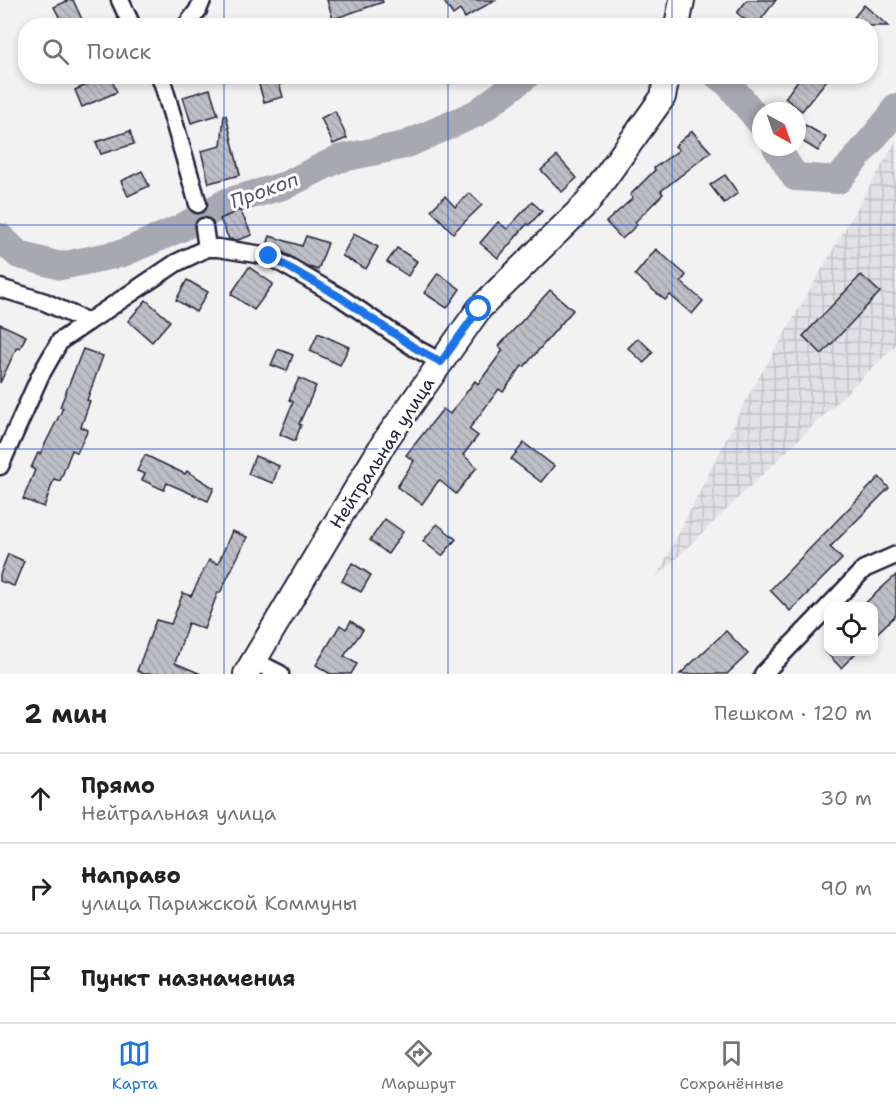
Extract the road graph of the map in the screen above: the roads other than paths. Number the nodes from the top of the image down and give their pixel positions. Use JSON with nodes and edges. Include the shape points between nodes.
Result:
{"nodes":[{"id":1,"x":120,"y":0,"type":"edge"},
{"id":2,"x":202,"y":0,"type":"edge"},
{"id":3,"x":128,"y":18,"type":"edge"},
{"id":4,"x":192,"y":18,"type":"edge"},
{"id":5,"x":163,"y":84,"type":"edge"},
{"id":6,"x":665,"y":87,"type":"edge"},
{"id":7,"x":198,"y":204,"type":"dead end"},
{"id":8,"x":204,"y":227,"type":"dead end"},
{"id":9,"x":207,"y":248,"type":"junction"},
{"id":10,"x":0,"y":288,"type":"edge"},
{"id":11,"x":88,"y":322,"type":"junction"},
{"id":12,"x":441,"y":362,"type":"junction"},
{"id":13,"x":0,"y":466,"type":"edge"},
{"id":14,"x":896,"y":555,"type":"edge"},
{"id":15,"x":834,"y":602,"type":"edge"},
{"id":16,"x":824,"y":612,"type":"edge"},
{"id":17,"x":250,"y":668,"type":"edge"},
{"id":18,"x":280,"y":674,"type":"edge"},
{"id":19,"x":763,"y":674,"type":"edge"}],
"edges":[{"from":1,"to":3,"type":"street"},
{"from":2,"to":4,"type":"street"},
{"from":5,"to":7,"type":"street"},
{"from":6,"to":12,"type":"main road","name":"Нейтральная улица","via":[[587,203],[479,309]]},
{"from":8,"to":9,"type":"street"},
{"from":9,"to":11,"type":"street","via":[[176,263]]},
{"from":9,"to":12,"type":"street","via":[[269,256]]},
{"from":10,"to":11,"type":"street","via":[[45,302]]},
{"from":11,"to":13,"type":"street","via":[[60,341]]},
{"from":12,"to":17,"type":"main road","name":"Нейтральная улица","via":[[386,441]]},
{"from":14,"to":15,"type":"street","via":[[864,569]]},
{"from":16,"to":19,"type":"street"},
{"from":17,"to":18,"type":"street"}]}
